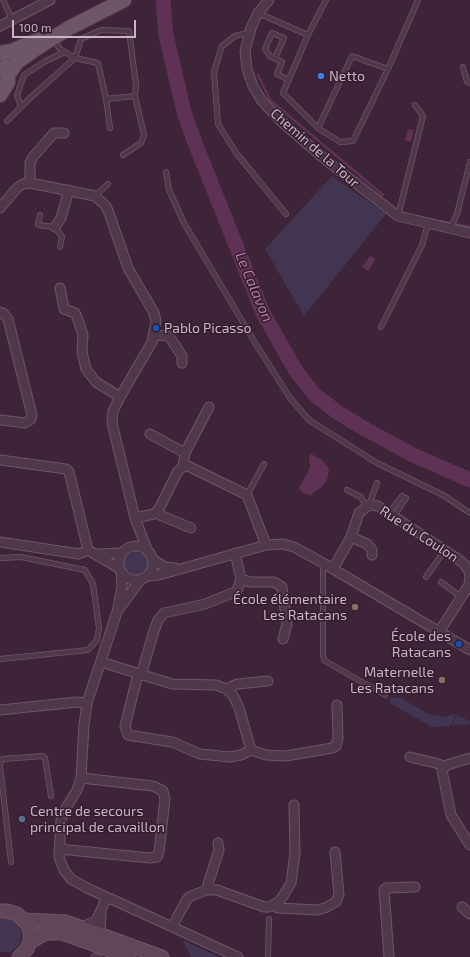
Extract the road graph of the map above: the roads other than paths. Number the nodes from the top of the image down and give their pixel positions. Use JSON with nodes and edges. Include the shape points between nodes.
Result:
{"nodes":[{"id":1,"x":3,"y":0,"type":"edge"},
{"id":2,"x":50,"y":0,"type":"edge"},
{"id":3,"x":124,"y":0,"type":"edge"},
{"id":4,"x":269,"y":0,"type":"edge"},
{"id":5,"x":418,"y":0,"type":"edge"},
{"id":6,"x":325,"y":1,"type":"edge"},
{"id":7,"x":258,"y":13,"type":"junction"},
{"id":8,"x":12,"y":19,"type":"junction"},
{"id":9,"x":0,"y":26,"type":"edge"},
{"id":10,"x":70,"y":28,"type":"junction"},
{"id":11,"x":249,"y":33,"type":"junction"},
{"id":12,"x":308,"y":35,"type":"junction"},
{"id":13,"x":52,"y":39,"type":"junction"},
{"id":14,"x":65,"y":52,"type":"junction"},
{"id":15,"x":0,"y":53,"type":"edge"},
{"id":16,"x":0,"y":58,"type":"edge"},
{"id":17,"x":75,"y":58,"type":"junction"},
{"id":18,"x":275,"y":58,"type":"junction"},
{"id":19,"x":462,"y":67,"type":"dead end"},
{"id":20,"x":388,"y":69,"type":"junction"},
{"id":21,"x":8,"y":75,"type":"junction"},
{"id":22,"x":289,"y":80,"type":"junction"},
{"id":23,"x":470,"y":83,"type":"edge"},
{"id":24,"x":0,"y":95,"type":"edge"},
{"id":25,"x":136,"y":96,"type":"junction"},
{"id":26,"x":106,"y":99,"type":"junction"},
{"id":27,"x":414,"y":105,"type":"dead end"},
{"id":28,"x":21,"y":107,"type":"junction"},
{"id":29,"x":8,"y":121,"type":"dead end"},
{"id":30,"x":110,"y":128,"type":"dead end"},
{"id":31,"x":318,"y":128,"type":"junction"},
{"id":32,"x":64,"y":133,"type":"dead end"},
{"id":33,"x":123,"y":155,"type":"dead end"},
{"id":34,"x":470,"y":162,"type":"edge"},
{"id":35,"x":166,"y":172,"type":"dead end"},
{"id":36,"x":30,"y":183,"type":"junction"},
{"id":37,"x":108,"y":184,"type":"dead end"},
{"id":38,"x":69,"y":190,"type":"junction"},
{"id":39,"x":95,"y":196,"type":"junction"},
{"id":40,"x":0,"y":208,"type":"edge"},
{"id":41,"x":286,"y":214,"type":"dead end"},
{"id":42,"x":40,"y":215,"type":"dead end"},
{"id":43,"x":398,"y":216,"type":"junction"},
{"id":44,"x":428,"y":224,"type":"junction"},
{"id":45,"x":55,"y":227,"type":"junction"},
{"id":46,"x":450,"y":229,"type":"junction"},
{"id":47,"x":470,"y":233,"type":"edge"},
{"id":48,"x":60,"y":247,"type":"dead end"},
{"id":49,"x":60,"y":288,"type":"dead end"},
{"id":50,"x":0,"y":312,"type":"edge"},
{"id":51,"x":381,"y":327,"type":"dead end"},
{"id":52,"x":154,"y":335,"type":"junction"},
{"id":53,"x":182,"y":363,"type":"dead end"},
{"id":54,"x":120,"y":397,"type":"junction"},
{"id":55,"x":209,"y":407,"type":"dead end"},
{"id":56,"x":0,"y":420,"type":"edge"},
{"id":57,"x":150,"y":434,"type":"dead end"},
{"id":58,"x":185,"y":453,"type":"junction"},
{"id":59,"x":0,"y":460,"type":"edge"},
{"id":60,"x":264,"y":464,"type":"dead end"},
{"id":61,"x":183,"y":467,"type":"junction"},
{"id":62,"x":377,"y":483,"type":"dead end"},
{"id":63,"x":347,"y":490,"type":"dead end"},
{"id":64,"x":247,"y":495,"type":"junction"},
{"id":65,"x":404,"y":497,"type":"dead end"},
{"id":66,"x":368,"y":506,"type":"junction"},
{"id":67,"x":156,"y":512,"type":"junction"},
{"id":68,"x":470,"y":513,"type":"edge"},
{"id":69,"x":391,"y":514,"type":"junction"},
{"id":70,"x":135,"y":518,"type":"junction"},
{"id":71,"x":191,"y":528,"type":"dead end"},
{"id":72,"x":139,"y":530,"type":"junction"},
{"id":73,"x":351,"y":537,"type":"junction"},
{"id":74,"x":0,"y":542,"type":"edge"},
{"id":75,"x":266,"y":545,"type":"junction"},
{"id":76,"x":132,"y":547,"type":"junction"},
{"id":77,"x":88,"y":550,"type":"junction"},
{"id":78,"x":445,"y":550,"type":"junction"},
{"id":79,"x":235,"y":552,"type":"junction"},
{"id":80,"x":122,"y":553,"type":"junction"},
{"id":81,"x":97,"y":554,"type":"junction"},
{"id":82,"x":150,"y":555,"type":"junction"},
{"id":83,"x":372,"y":555,"type":"dead end"},
{"id":84,"x":0,"y":558,"type":"edge"},
{"id":85,"x":324,"y":563,"type":"junction"},
{"id":86,"x":178,"y":568,"type":"junction"},
{"id":87,"x":333,"y":569,"type":"junction"},
{"id":88,"x":120,"y":570,"type":"junction"},
{"id":89,"x":426,"y":577,"type":"dead end"},
{"id":90,"x":144,"y":578,"type":"junction"},
{"id":91,"x":241,"y":579,"type":"junction"},
{"id":92,"x":441,"y":582,"type":"dead end"},
{"id":93,"x":469,"y":586,"type":"edge"},
{"id":94,"x":461,"y":597,"type":"junction"},
{"id":95,"x":117,"y":612,"type":"junction"},
{"id":96,"x":439,"y":632,"type":"junction"},
{"id":97,"x":283,"y":639,"type":"dead end"},
{"id":98,"x":470,"y":650,"type":"edge"},
{"id":99,"x":0,"y":659,"type":"edge"},
{"id":100,"x":100,"y":662,"type":"junction"},
{"id":101,"x":139,"y":674,"type":"junction"},
{"id":102,"x":268,"y":682,"type":"dead end"},
{"id":103,"x":227,"y":689,"type":"junction"},
{"id":104,"x":384,"y":695,"type":"dead end"},
{"id":105,"x":87,"y":703,"type":"junction"},
{"id":106,"x":337,"y":705,"type":"dead end"},
{"id":107,"x":0,"y":710,"type":"edge"},
{"id":108,"x":252,"y":750,"type":"junction"},
{"id":109,"x":410,"y":757,"type":"dead end"},
{"id":110,"x":470,"y":758,"type":"edge"},
{"id":111,"x":443,"y":767,"type":"junction"},
{"id":112,"x":81,"y":778,"type":"junction"},
{"id":113,"x":51,"y":796,"type":"dead end"},
{"id":114,"x":294,"y":805,"type":"dead end"},
{"id":115,"x":218,"y":843,"type":"dead end"},
{"id":116,"x":470,"y":845,"type":"edge"},
{"id":117,"x":58,"y":848,"type":"junction"},
{"id":118,"x":335,"y":852,"type":"dead end"},
{"id":119,"x":11,"y":862,"type":"dead end"},
{"id":120,"x":415,"y":887,"type":"dead end"},
{"id":121,"x":210,"y":890,"type":"junction"},
{"id":122,"x":107,"y":897,"type":"junction"},
{"id":123,"x":274,"y":905,"type":"junction"},
{"id":124,"x":462,"y":907,"type":"dead end"},
{"id":125,"x":2,"y":908,"type":"edge"},
{"id":126,"x":101,"y":913,"type":"junction"},
{"id":127,"x":470,"y":914,"type":"edge"},
{"id":128,"x":269,"y":919,"type":"dead end"},
{"id":129,"x":24,"y":920,"type":"junction"},
{"id":130,"x":82,"y":927,"type":"junction"},
{"id":131,"x":172,"y":927,"type":"junction"},
{"id":132,"x":62,"y":933,"type":"junction"},
{"id":133,"x":100,"y":933,"type":"junction"},
{"id":134,"x":30,"y":942,"type":"junction"},
{"id":135,"x":19,"y":957,"type":"edge"},
{"id":136,"x":129,"y":957,"type":"edge"},
{"id":137,"x":162,"y":957,"type":"edge"},
{"id":138,"x":238,"y":957,"type":"edge"},
{"id":139,"x":268,"y":957,"type":"edge"},
{"id":140,"x":388,"y":957,"type":"edge"}],
"edges":[{"from":1,"to":8,"type":"lane"},
{"from":2,"to":8,"type":"street"},
{"from":3,"to":10,"type":"main road"},
{"from":4,"to":7,"type":"street","name":"Chemin de la Tour"},
{"from":5,"to":20,"type":"lane"},
{"from":6,"to":12,"type":"lane"},
{"from":7,"to":11,"type":"street","name":"Chemin de la Tour"},
{"from":7,"to":12,"type":"lane"},
{"from":8,"to":9,"type":"street"},
{"from":10,"to":13,"type":"main road"},
{"from":10,"to":15,"type":"main road","via":[[12,51]]},
{"from":11,"to":41,"type":"lane","via":[[235,36],[222,46],[214,72],[218,124],[238,154]]},
{"from":11,"to":43,"type":"street","name":"Chemin de la Tour","via":[[245,51],[247,69],[262,101],[327,161]]},
{"from":12,"to":22,"type":"lane"},
{"from":13,"to":14,"type":"lane"},
{"from":13,"to":21,"type":"main road","via":[[17,62]]},
{"from":14,"to":17,"type":"lane"},
{"from":14,"to":28,"type":"lane","via":[[24,75],[17,95]]},
{"from":16,"to":21,"type":"main road"},
{"from":17,"to":25,"type":"lane","via":[[81,39],[101,30],[129,31]]},
{"from":17,"to":26,"type":"lane","via":[[98,63]]},
{"from":17,"to":28,"type":"lane"},
{"from":18,"to":18,"type":"lane","via":[[265,49],[272,33],[284,38]]},
{"from":18,"to":22,"type":"lane","via":[[282,62],[277,74]]},
{"from":19,"to":23,"type":"lane"},
{"from":20,"to":31,"type":"lane","via":[[352,56]]},
{"from":20,"to":31,"type":"lane","via":[[353,141],[340,142]]},
{"from":21,"to":24,"type":"main road","via":[[6,88]]},
{"from":22,"to":31,"type":"lane","via":[[283,93]]},
{"from":25,"to":26,"type":"lane"},
{"from":25,"to":33,"type":"lane","via":[[144,135],[141,143]]},
{"from":26,"to":30,"type":"lane"},
{"from":27,"to":43,"type":"lane","via":[[423,116]]},
{"from":28,"to":29,"type":"lane"},
{"from":32,"to":36,"type":"street","via":[[54,133],[33,157],[30,163]]},
{"from":34,"to":46,"type":"lane","via":[[457,214]]},
{"from":35,"to":68,"type":"lane","via":[[169,190],[184,223],[290,398],[309,420],[378,463],[443,495]]},
{"from":36,"to":38,"type":"street"},
{"from":36,"to":40,"type":"street","via":[[17,188]]},
{"from":37,"to":39,"type":"lane"},
{"from":38,"to":39,"type":"street"},
{"from":38,"to":45,"type":"street","via":[[61,218]]},
{"from":39,"to":52,"type":"street","via":[[106,206],[128,268],[154,313]]},
{"from":42,"to":45,"type":"lane","via":[[38,225]]},
{"from":43,"to":44,"type":"street","name":"Chemin de la Tour"},
{"from":44,"to":46,"type":"street","name":"Chemin de la Tour"},
{"from":44,"to":51,"type":"lane","via":[[422,245]]},
{"from":45,"to":48,"type":"lane","via":[[62,237]]},
{"from":46,"to":47,"type":"street","name":"Chemin de la Tour"},
{"from":49,"to":54,"type":"street","via":[[64,309],[75,313],[77,317],[86,369],[96,382]]},
{"from":50,"to":56,"type":"street","via":[[8,318],[32,415],[31,420],[25,423]]},
{"from":52,"to":53,"type":"street","via":[[169,336],[182,356]]},
{"from":52,"to":54,"type":"street"},
{"from":54,"to":70,"type":"street","via":[[113,411],[112,423]]},
{"from":55,"to":58,"type":"street"},
{"from":57,"to":58,"type":"street"},
{"from":58,"to":61,"type":"street"},
{"from":59,"to":77,"type":"street","via":[[66,468]]},
{"from":60,"to":64,"type":"lane"},
{"from":61,"to":64,"type":"street","via":[[198,470]]},
{"from":61,"to":67,"type":"street","via":[[178,471]]},
{"from":62,"to":66,"type":"lane"},
{"from":63,"to":66,"type":"lane","via":[[361,497]]},
{"from":64,"to":75,"type":"street"},
{"from":65,"to":69,"type":"lane"},
{"from":66,"to":69,"type":"street","name":"Rue du Coulon","via":[[378,506]]},
{"from":66,"to":73,"type":"street","name":"Rue du Coulon","via":[[359,513]]},
{"from":67,"to":70,"type":"street"},
{"from":67,"to":71,"type":"street"},
{"from":69,"to":78,"type":"street","name":"Rue du Coulon"},
{"from":70,"to":72,"type":"street"},
{"from":72,"to":76,"type":"street"},
{"from":72,"to":82,"type":"street"},
{"from":73,"to":83,"type":"street","via":[[367,544],[372,550]]},
{"from":73,"to":87,"type":"street","name":"Rue du Coulon"},
{"from":74,"to":77,"type":"street","via":[[79,554]]},
{"from":75,"to":79,"type":"street"},
{"from":75,"to":85,"type":"street","via":[[283,544],[294,547]]},
{"from":76,"to":80,"type":"street"},
{"from":76,"to":82,"type":"street","via":[[141,547]]},
{"from":77,"to":81,"type":"street"},
{"from":78,"to":89,"type":"lane"},
{"from":78,"to":93,"type":"street","name":"Rue du Coulon","via":[[464,564],[470,577]]},
{"from":79,"to":86,"type":"street"},
{"from":79,"to":91,"type":"street"},
{"from":80,"to":81,"type":"street"},
{"from":80,"to":88,"type":"street","via":[[119,561]]},
{"from":81,"to":88,"type":"street"},
{"from":82,"to":86,"type":"street","via":[[165,567]]},
{"from":82,"to":90,"type":"street","via":[[152,568]]},
{"from":84,"to":99,"type":"lane","via":[[21,557],[85,570],[93,584],[99,628],[97,640],[88,650]]},
{"from":85,"to":87,"type":"street"},
{"from":85,"to":104,"type":"lane","via":[[325,661]]},
{"from":86,"to":90,"type":"street"},
{"from":87,"to":96,"type":"street"},
{"from":88,"to":90,"type":"street","via":[[128,578]]},
{"from":88,"to":95,"type":"street","via":[[122,587]]},
{"from":90,"to":95,"type":"street"},
{"from":91,"to":97,"type":"street","via":[[250,582],[274,582],[282,587],[287,624]]},
{"from":91,"to":101,"type":"street","via":[[237,591],[205,604],[164,613],[158,620]]},
{"from":92,"to":94,"type":"lane"},
{"from":93,"to":94,"type":"street","name":"Rue du Coulon"},
{"from":94,"to":96,"type":"street","name":"Rue du Coulon"},
{"from":95,"to":100,"type":"street"},
{"from":96,"to":98,"type":"street"},
{"from":100,"to":101,"type":"street"},
{"from":100,"to":105,"type":"street"},
{"from":101,"to":103,"type":"street","via":[[172,684],[216,685]]},
{"from":101,"to":108,"type":"street","via":[[125,726],[128,735],[172,742],[200,754],[230,757]]},
{"from":102,"to":103,"type":"street","via":[[237,684]]},
{"from":103,"to":108,"type":"street","via":[[239,708]]},
{"from":105,"to":107,"type":"street"},
{"from":105,"to":112,"type":"street"},
{"from":106,"to":108,"type":"street","via":[[336,746],[286,756],[266,755]]},
{"from":109,"to":111,"type":"street"},
{"from":110,"to":111,"type":"street"},
{"from":111,"to":116,"type":"street","via":[[451,815]]},
{"from":112,"to":117,"type":"street","via":[[61,820]]},
{"from":112,"to":117,"type":"street","via":[[153,786],[163,790],[165,798],[159,852],[157,857],[150,858]]},
{"from":113,"to":119,"type":"lane","via":[[46,758],[43,756],[1,760]]},
{"from":114,"to":123,"type":"street","via":[[295,853],[291,883],[284,896]]},
{"from":115,"to":121,"type":"street","via":[[219,850],[208,884]]},
{"from":117,"to":122,"type":"street","via":[[64,870],[71,878]]},
{"from":118,"to":123,"type":"street","via":[[339,894],[336,902],[318,910],[278,908]]},
{"from":120,"to":140,"type":"street","via":[[384,890]]},
{"from":121,"to":123,"type":"street","via":[[264,907]]},
{"from":121,"to":131,"type":"street","via":[[189,897]]},
{"from":122,"to":126,"type":"street"},
{"from":122,"to":131,"type":"street"},
{"from":124,"to":127,"type":"street"},
{"from":125,"to":129,"type":"main road"},
{"from":126,"to":130,"type":"street","via":[[96,921]]},
{"from":126,"to":133,"type":"street"},
{"from":128,"to":139,"type":"lane"},
{"from":129,"to":130,"type":"main road","via":[[57,920]]},
{"from":129,"to":134,"type":"main road","via":[[30,930]]},
{"from":130,"to":133,"type":"main road"},
{"from":131,"to":138,"type":"street"},
{"from":132,"to":133,"type":"street","via":[[77,933],[94,938]]},
{"from":132,"to":134,"type":"main road","via":[[46,934]]},
{"from":132,"to":136,"type":"main road"},
{"from":133,"to":137,"type":"main road"},
{"from":134,"to":135,"type":"main road"}]}
